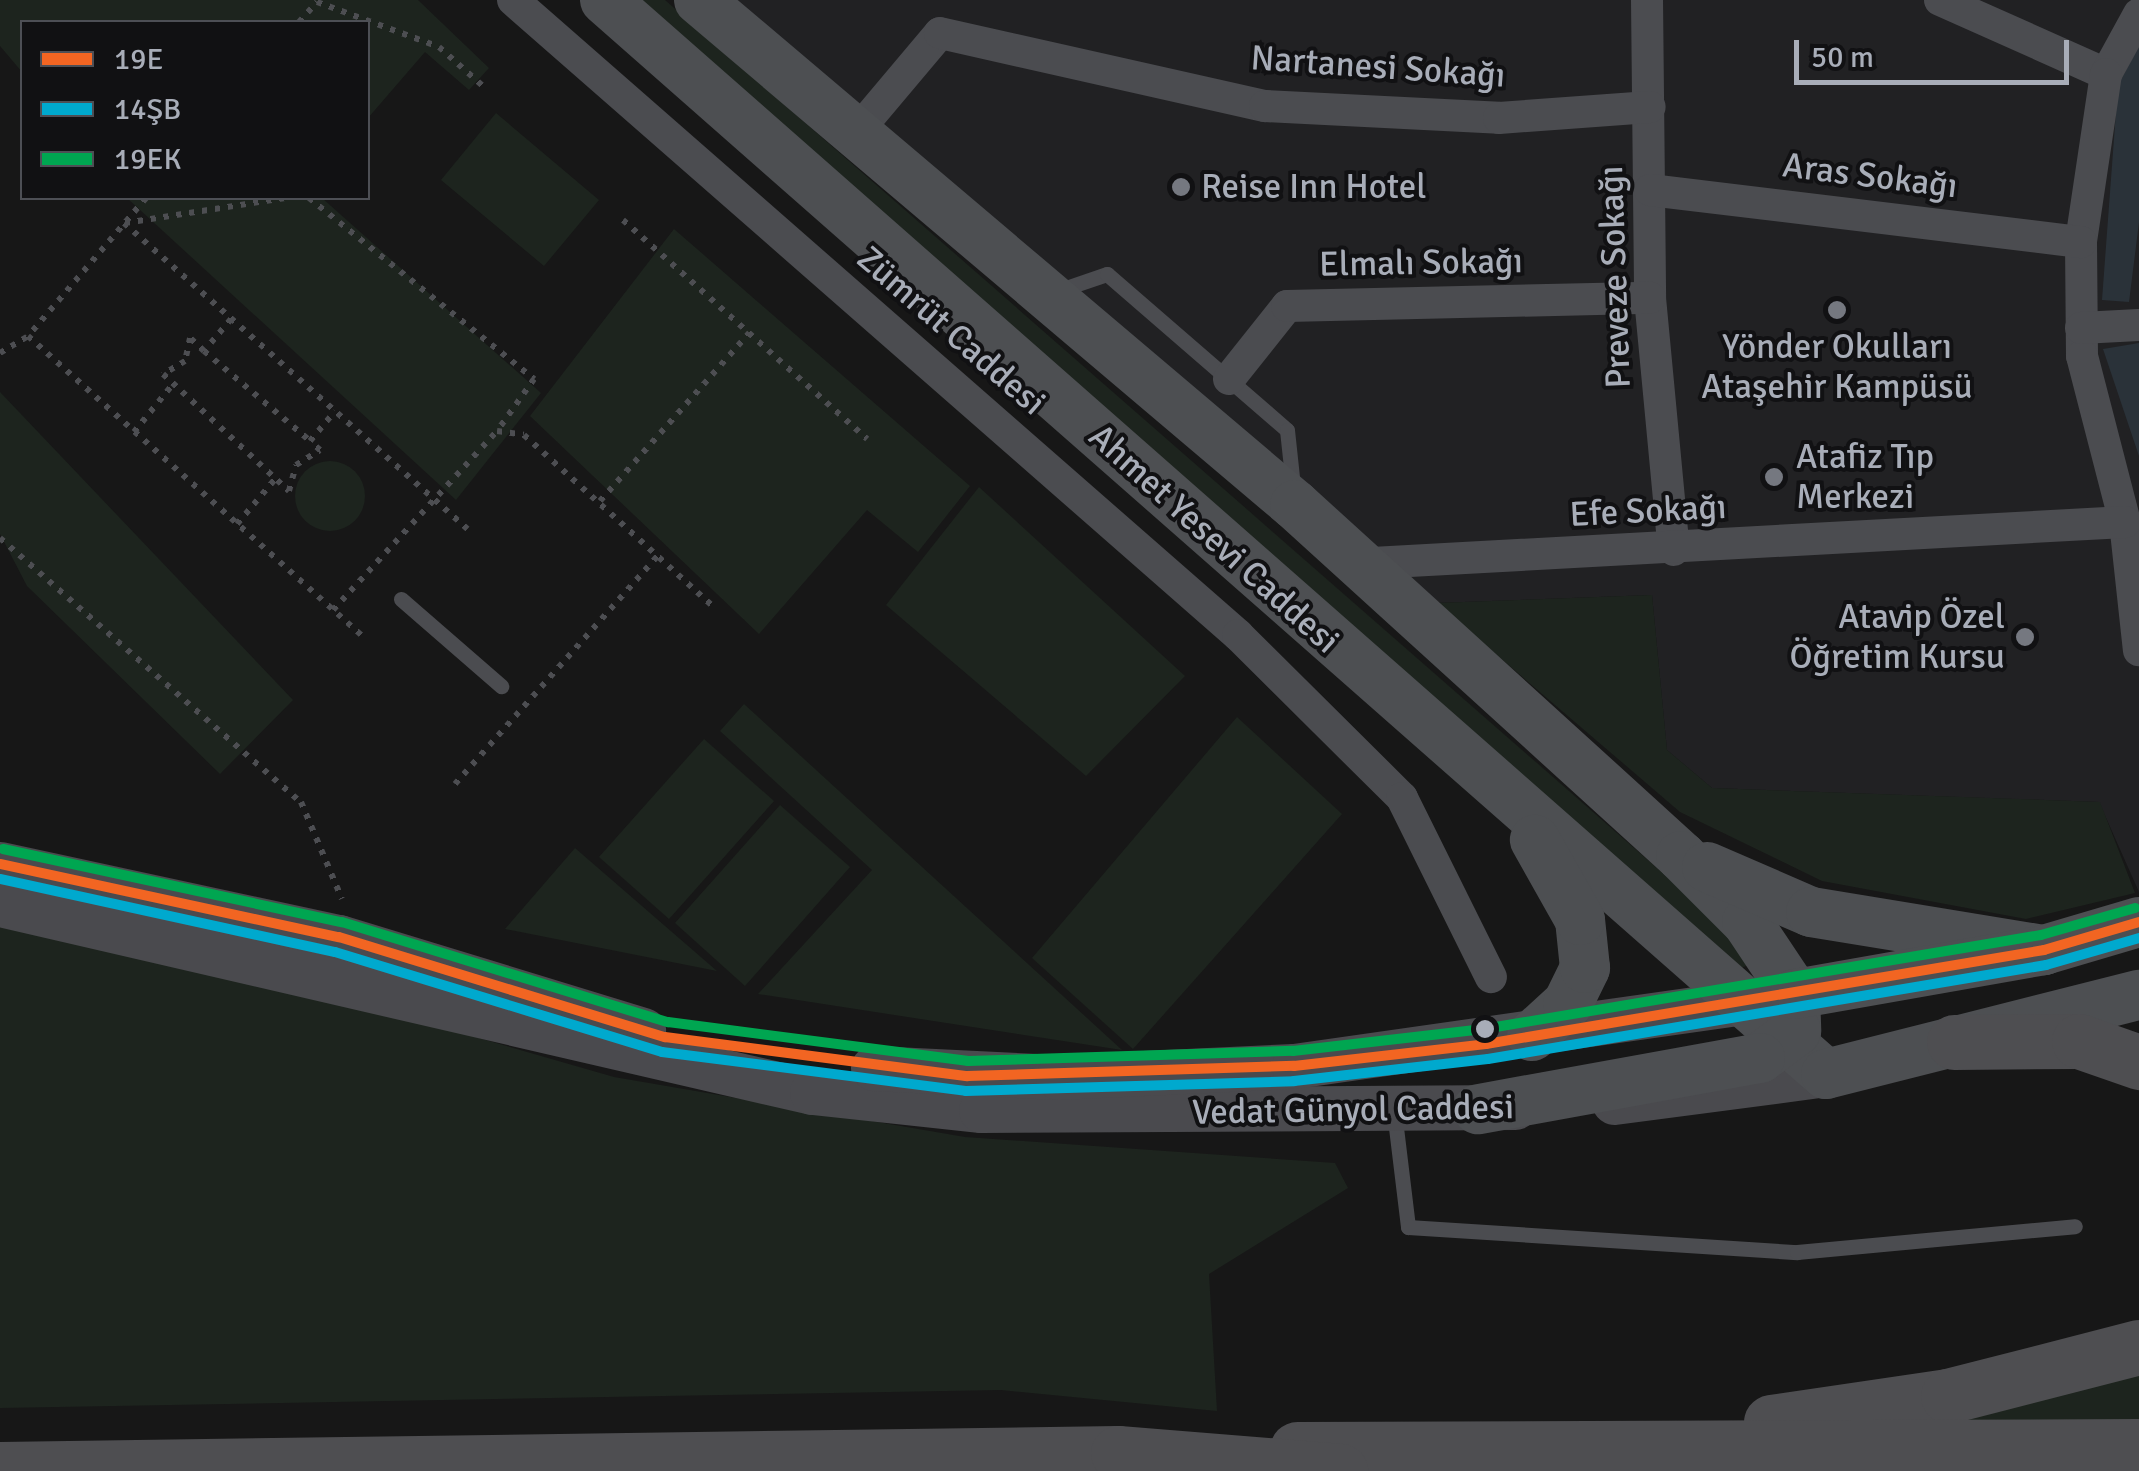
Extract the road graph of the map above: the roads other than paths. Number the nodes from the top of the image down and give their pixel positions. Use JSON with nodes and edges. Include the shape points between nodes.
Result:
{"nodes":[{"id":1,"x":513,"y":0,"type":"edge"},
{"id":2,"x":606,"y":0,"type":"edge"},
{"id":3,"x":699,"y":0,"type":"edge"},
{"id":4,"x":1647,"y":0,"type":"edge"},
{"id":5,"x":1940,"y":0,"type":"edge"},
{"id":6,"x":2139,"y":14,"type":"edge"},
{"id":7,"x":2106,"y":74,"type":"junction"},
{"id":8,"x":1650,"y":107,"type":"junction"},
{"id":9,"x":854,"y":135,"type":"junction"},
{"id":10,"x":1650,"y":190,"type":"junction"},
{"id":11,"x":2080,"y":242,"type":"junction"},
{"id":12,"x":1040,"y":297,"type":"junction"},
{"id":13,"x":1650,"y":298,"type":"junction"},
{"id":14,"x":2139,"y":325,"type":"edge"},
{"id":15,"x":2081,"y":328,"type":"junction"},
{"id":16,"x":1229,"y":379,"type":"junction"},
{"id":17,"x":1296,"y":505,"type":"junction"},
{"id":18,"x":2125,"y":522,"type":"junction"},
{"id":19,"x":1674,"y":550,"type":"junction"},
{"id":20,"x":1354,"y":564,"type":"junction"},
{"id":21,"x":401,"y":599,"type":"dead end"},
{"id":22,"x":2139,"y":650,"type":"edge"},
{"id":23,"x":502,"y":686,"type":"dead end"},
{"id":24,"x":1503,"y":795,"type":"junction"},
{"id":25,"x":1682,"y":856,"type":"junction"},
{"id":26,"x":0,"y":864,"type":"edge"},
{"id":27,"x":0,"y":904,"type":"edge"},
{"id":28,"x":2139,"y":922,"type":"edge"},
{"id":29,"x":2044,"y":950,"type":"junction"},
{"id":30,"x":1491,"y":978,"type":"dead end"},
{"id":31,"x":1795,"y":994,"type":"junction"},
{"id":32,"x":2139,"y":995,"type":"edge"},
{"id":33,"x":1738,"y":1005,"type":"junction"},
{"id":34,"x":1532,"y":1036,"type":"junction"},
{"id":35,"x":1954,"y":1042,"type":"junction"},
{"id":36,"x":1786,"y":1044,"type":"junction"},
{"id":37,"x":2139,"y":1062,"type":"edge"},
{"id":38,"x":1826,"y":1074,"type":"junction"},
{"id":39,"x":1478,"y":1110,"type":"junction"},
{"id":40,"x":1394,"y":1111,"type":"junction"},
{"id":41,"x":2075,"y":1226,"type":"dead end"},
{"id":42,"x":2139,"y":1346,"type":"edge"},
{"id":43,"x":1552,"y":1445,"type":"junction"},
{"id":44,"x":2139,"y":1446,"type":"edge"},
{"id":45,"x":1118,"y":1452,"type":"junction"},
{"id":46,"x":0,"y":1469,"type":"edge"},
{"id":47,"x":1340,"y":1471,"type":"edge"}],
"edges":[{"from":1,"to":30,"type":"street","name":"Zümrüt Caddesi","via":[[1238,635],[1402,798]]},
{"from":2,"to":24,"type":"main road","name":"Ahmet Yesevi Caddesi"},
{"from":3,"to":9,"type":"main road","name":"Ahmet Yesevi Caddesi"},
{"from":4,"to":8,"type":"street","name":"Preveze Sokağı"},
{"from":5,"to":7,"type":"street"},
{"from":6,"to":7,"type":"street"},
{"from":7,"to":11,"type":"street"},
{"from":8,"to":9,"type":"street","name":"Nartanesi Sokağı","via":[[1498,118],[1265,106],[940,33]]},
{"from":8,"to":10,"type":"street","name":"Preveze Sokağı"},
{"from":9,"to":12,"type":"main road","name":"Ahmet Yesevi Caddesi"},
{"from":10,"to":11,"type":"street","name":"Aras Sokağı"},
{"from":10,"to":13,"type":"street","name":"Preveze Sokağı"},
{"from":11,"to":15,"type":"street"},
{"from":12,"to":16,"type":"lane","via":[[1107,274]]},
{"from":12,"to":17,"type":"main road","name":"Ahmet Yesevi Caddesi"},
{"from":13,"to":16,"type":"street","name":"Elmalı Sokağı","via":[[1287,306]]},
{"from":13,"to":19,"type":"street","name":"Preveze Sokağı"},
{"from":14,"to":15,"type":"street"},
{"from":15,"to":18,"type":"street"},
{"from":16,"to":17,"type":"lane","via":[[1288,430]]},
{"from":17,"to":20,"type":"main road","name":"Ahmet Yesevi Caddesi"},
{"from":18,"to":19,"type":"street","name":"Efe Sokağı"},
{"from":18,"to":22,"type":"street"},
{"from":19,"to":20,"type":"street","name":"Efe Sokağı"},
{"from":20,"to":25,"type":"main road","name":"Ahmet Yesevi Caddesi"},
{"from":21,"to":23,"type":"lane"},
{"from":24,"to":33,"type":"main road","name":"Ahmet Yesevi Caddesi"},
{"from":24,"to":34,"type":"main road","via":[[1580,920],[1585,968],[1568,1002]]},
{"from":25,"to":29,"type":"main road","via":[[1811,912]]},
{"from":25,"to":31,"type":"main road","via":[[1747,922]]},
{"from":26,"to":34,"type":"main road","name":"Vedat Günyol Caddesi","via":[[339,937],[664,1036],[824,1064],[1058,1077],[1294,1066]]},
{"from":27,"to":40,"type":"main road","name":"Vedat Günyol Caddesi","via":[[812,1092],[980,1110]]},
{"from":28,"to":29,"type":"main road"},
{"from":29,"to":31,"type":"main road"},
{"from":31,"to":33,"type":"main road","name":"Vedat Günyol Caddesi"},
{"from":31,"to":36,"type":"main road","via":[[1800,1014]]},
{"from":32,"to":35,"type":"main road"},
{"from":33,"to":34,"type":"main road","name":"Vedat Günyol Caddesi"},
{"from":33,"to":36,"type":"main road","name":"Ahmet Yesevi Caddesi"},
{"from":35,"to":37,"type":"highway","via":[[2079,1041]]},
{"from":35,"to":38,"type":"main road"},
{"from":36,"to":38,"type":"main road","name":"Ahmet Yesevi Caddesi"},
{"from":36,"to":39,"type":"main road","via":[[1725,1065]]},
{"from":38,"to":39,"type":"main road","name":"Vedat Günyol Caddesi","via":[[1685,1098]]},
{"from":39,"to":40,"type":"main road","name":"Vedat Günyol Caddesi"},
{"from":40,"to":41,"type":"lane","via":[[1408,1226],[1797,1252]]},
{"from":42,"to":43,"type":"highway","via":[[1948,1396]]},
{"from":43,"to":44,"type":"highway"},
{"from":43,"to":45,"type":"highway"},
{"from":45,"to":46,"type":"highway"},
{"from":45,"to":47,"type":"highway"}]}
